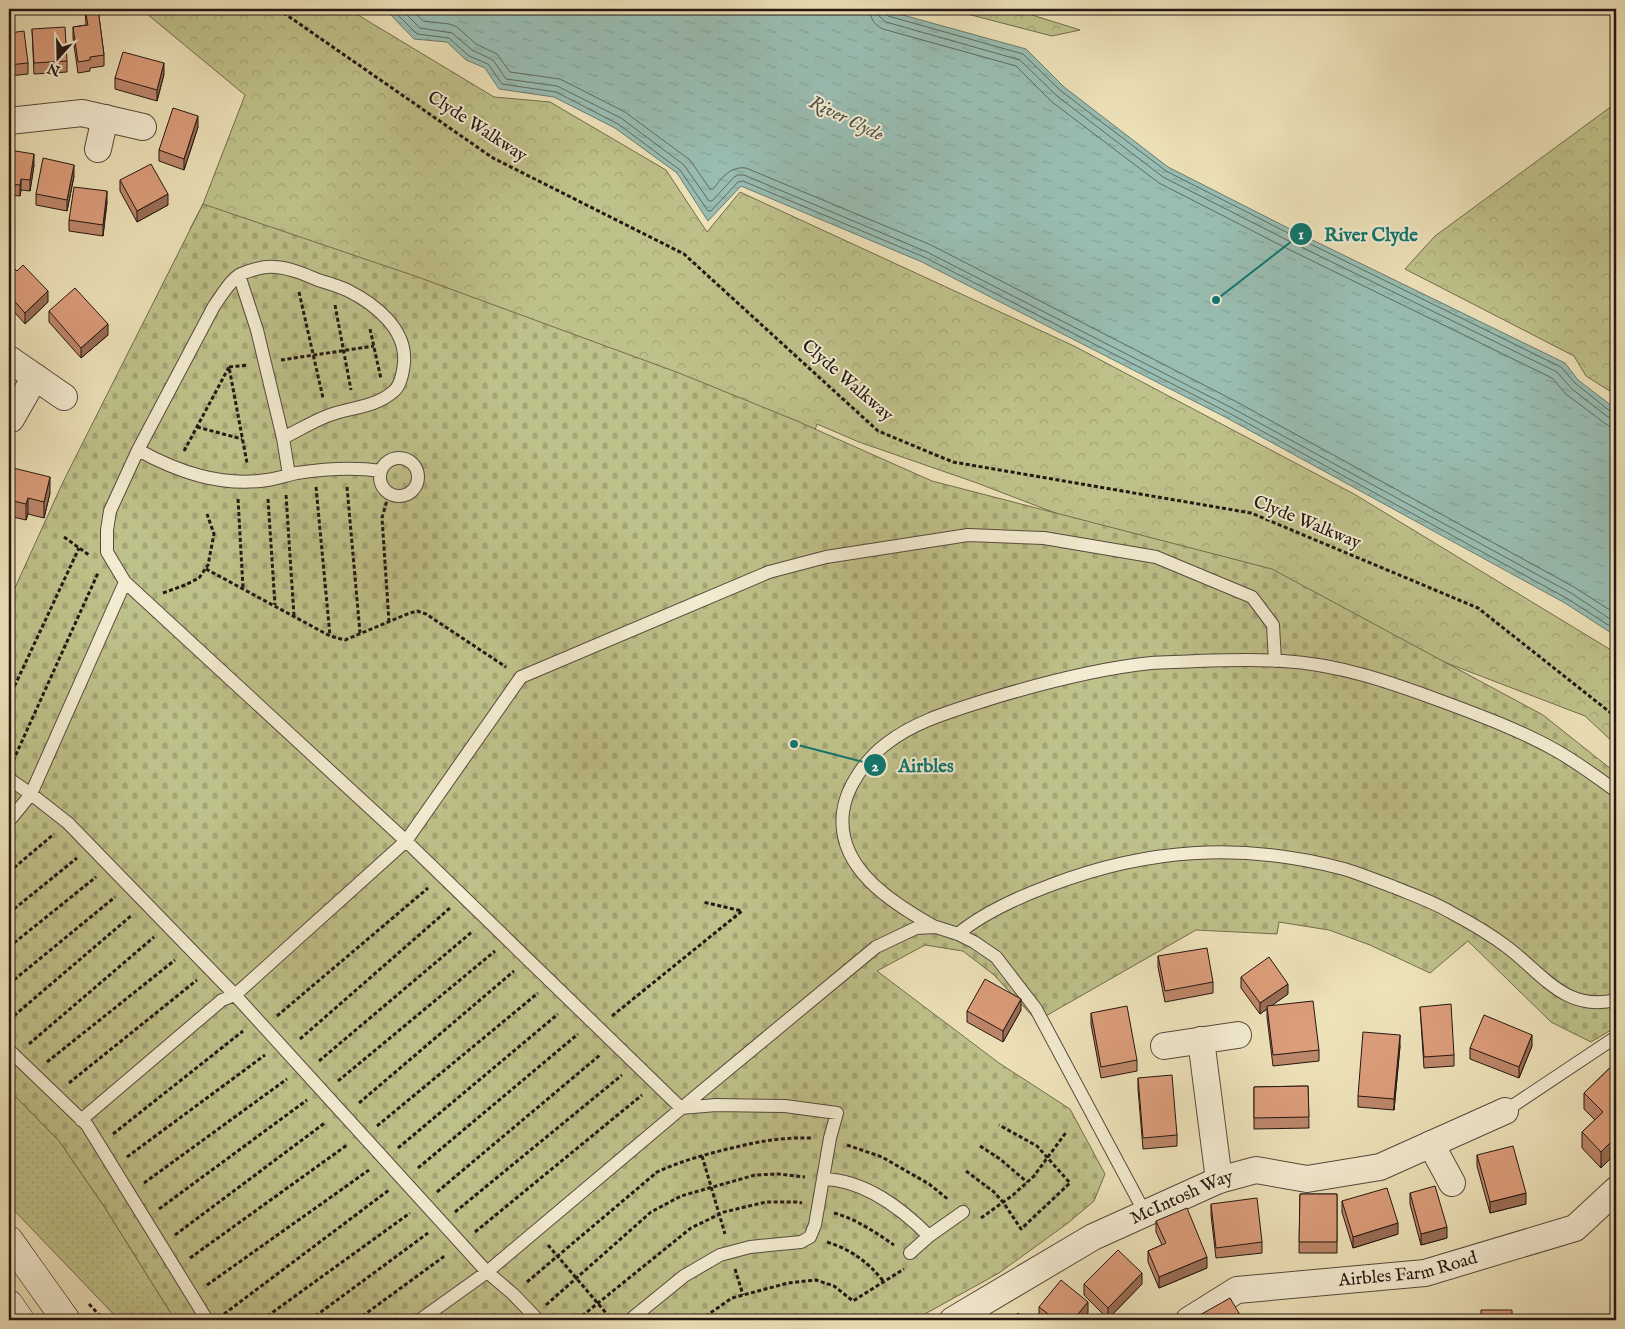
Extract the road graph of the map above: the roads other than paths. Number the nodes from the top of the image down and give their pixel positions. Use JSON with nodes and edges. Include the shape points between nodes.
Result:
{"nodes":[{"id":1,"x":104,"y":118,"type":"junction"},
{"id":2,"x":9,"y":122,"type":"edge"},
{"id":3,"x":143,"y":127,"type":"dead end"},
{"id":4,"x":98,"y":149,"type":"dead end"},
{"id":5,"x":240,"y":275,"type":"junction"},
{"id":6,"x":9,"y":359,"type":"edge"},
{"id":7,"x":35,"y":377,"type":"junction"},
{"id":8,"x":64,"y":397,"type":"dead end"},
{"id":9,"x":11,"y":419,"type":"dead end"},
{"id":10,"x":282,"y":438,"type":"junction"},
{"id":11,"x":138,"y":450,"type":"junction"},
{"id":12,"x":382,"y":471,"type":"junction"},
{"id":13,"x":287,"y":476,"type":"junction"},
{"id":14,"x":125,"y":582,"type":"junction"},
{"id":15,"x":1276,"y":661,"type":"junction"},
{"id":16,"x":9,"y":779,"type":"edge"},
{"id":17,"x":1616,"y":791,"type":"edge"},
{"id":18,"x":31,"y":794,"type":"junction"},
{"id":19,"x":9,"y":821,"type":"edge"},
{"id":20,"x":406,"y":841,"type":"junction"},
{"id":21,"x":936,"y":927,"type":"junction"},
{"id":22,"x":958,"y":934,"type":"junction"},
{"id":23,"x":235,"y":995,"type":"junction"},
{"id":24,"x":1616,"y":1000,"type":"edge"},
{"id":25,"x":1238,"y":1035,"type":"dead end"},
{"id":26,"x":1616,"y":1037,"type":"edge"},
{"id":27,"x":1201,"y":1040,"type":"junction"},
{"id":28,"x":1164,"y":1046,"type":"dead end"},
{"id":29,"x":12,"y":1053,"type":"edge"},
{"id":30,"x":681,"y":1108,"type":"junction"},
{"id":31,"x":1505,"y":1112,"type":"joint"},
{"id":32,"x":81,"y":1120,"type":"junction"},
{"id":33,"x":1431,"y":1144,"type":"junction"},
{"id":34,"x":823,"y":1179,"type":"junction"},
{"id":35,"x":1219,"y":1180,"type":"junction"},
{"id":36,"x":1452,"y":1183,"type":"dead end"},
{"id":37,"x":1616,"y":1190,"type":"edge"},
{"id":38,"x":963,"y":1212,"type":"road end"},
{"id":39,"x":1145,"y":1213,"type":"junction"},
{"id":40,"x":929,"y":1236,"type":"junction"},
{"id":41,"x":9,"y":1240,"type":"edge"},
{"id":42,"x":910,"y":1253,"type":"dead end"},
{"id":43,"x":487,"y":1272,"type":"junction"},
{"id":44,"x":9,"y":1304,"type":"edge"},
{"id":45,"x":536,"y":1318,"type":"edge"},
{"id":46,"x":20,"y":1320,"type":"edge"},
{"id":47,"x":66,"y":1320,"type":"edge"},
{"id":48,"x":207,"y":1320,"type":"edge"},
{"id":49,"x":420,"y":1320,"type":"edge"},
{"id":50,"x":630,"y":1320,"type":"edge"},
{"id":51,"x":953,"y":1320,"type":"edge"},
{"id":52,"x":1189,"y":1320,"type":"edge"}],
"edges":[{"from":1,"to":2,"type":"street","via":[[82,114]]},
{"from":1,"to":3,"type":"street"},
{"from":1,"to":4,"type":"street"},
{"from":5,"to":10,"type":"lane","via":[[257,330]]},
{"from":5,"to":10,"type":"lane","via":[[273,267],[296,271],[347,290],[392,323],[405,353],[403,372],[395,390],[376,403],[327,416]]},
{"from":5,"to":11,"type":"lane","via":[[214,306]]},
{"from":6,"to":7,"type":"street"},
{"from":7,"to":8,"type":"street"},
{"from":7,"to":9,"type":"street"},
{"from":10,"to":13,"type":"lane"},
{"from":11,"to":13,"type":"lane","via":[[175,468],[214,480],[237,482]]},
{"from":11,"to":14,"type":"lane","via":[[110,511],[107,530],[107,552]]},
{"from":12,"to":12,"type":"lane","via":[[389,461],[408,460],[416,469],[418,482],[412,492],[394,496],[381,483]]},
{"from":12,"to":13,"type":"lane","via":[[363,468]]},
{"from":14,"to":18,"type":"lane"},
{"from":14,"to":20,"type":"lane"},
{"from":15,"to":17,"type":"lane","via":[[1314,664],[1368,676],[1492,720],[1555,750]]},
{"from":15,"to":20,"type":"lane","via":[[1273,625],[1252,597],[1156,557],[1044,538],[968,535],[826,557],[769,572],[520,677]]},
{"from":15,"to":21,"type":"lane","via":[[1153,663],[1097,671],[941,714],[885,744],[865,764],[844,803],[841,825],[846,844],[857,866],[876,889]]},
{"from":16,"to":18,"type":"lane"},
{"from":18,"to":19,"type":"lane"},
{"from":18,"to":23,"type":"lane","via":[[68,823]]},
{"from":20,"to":23,"type":"lane"},
{"from":20,"to":30,"type":"lane"},
{"from":21,"to":22,"type":"lane"},
{"from":21,"to":30,"type":"lane","via":[[916,928],[876,947]]},
{"from":22,"to":24,"type":"lane","via":[[1024,895],[1116,864],[1198,852],[1275,856],[1345,869],[1423,899],[1505,945],[1547,984],[1564,995],[1588,1002]]},
{"from":22,"to":39,"type":"lane","via":[[996,957],[1036,1009]]},
{"from":23,"to":32,"type":"lane","via":[[222,1000]]},
{"from":23,"to":43,"type":"lane"},
{"from":25,"to":27,"type":"street"},
{"from":26,"to":31,"type":"lane","name":"McIntosh Way"},
{"from":27,"to":28,"type":"street"},
{"from":27,"to":35,"type":"street"},
{"from":29,"to":32,"type":"lane"},
{"from":30,"to":34,"type":"lane","via":[[785,1106],[837,1113]]},
{"from":30,"to":43,"type":"lane"},
{"from":31,"to":33,"type":"street","name":"McIntosh Way"},
{"from":32,"to":48,"type":"lane"},
{"from":33,"to":35,"type":"street","name":"McIntosh Way","via":[[1380,1167],[1307,1179],[1256,1170]]},
{"from":33,"to":36,"type":"street"},
{"from":34,"to":40,"type":"lane","via":[[837,1179],[876,1195],[898,1207]]},
{"from":34,"to":50,"type":"lane","via":[[810,1237],[801,1242],[750,1247],[720,1255],[684,1276]]},
{"from":35,"to":39,"type":"street","name":"McIntosh Way"},
{"from":37,"to":52,"type":"street","name":"Airbles Farm Road","via":[[1575,1228],[1425,1274],[1237,1290]]},
{"from":38,"to":40,"type":"lane"},
{"from":39,"to":51,"type":"street","name":"McIntosh Way","via":[[1093,1237]]},
{"from":40,"to":42,"type":"lane"},
{"from":41,"to":47,"type":"main road"},
{"from":43,"to":45,"type":"lane"},
{"from":43,"to":49,"type":"lane"},
{"from":44,"to":46,"type":"main road"}]}
